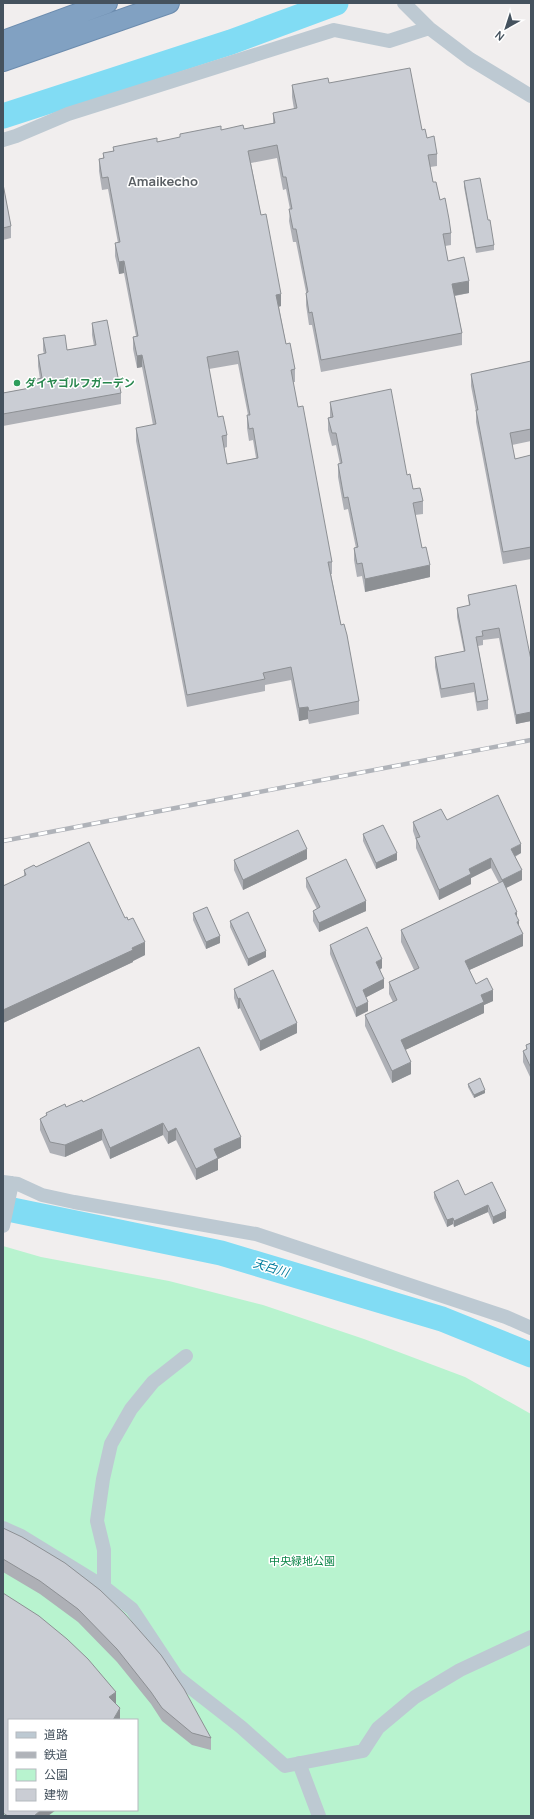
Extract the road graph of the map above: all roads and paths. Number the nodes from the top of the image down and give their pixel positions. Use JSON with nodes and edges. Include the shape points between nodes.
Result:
{"nodes":[{"id":1,"x":107,"y":3,"type":"edge"},
{"id":2,"x":170,"y":3,"type":"edge"},
{"id":3,"x":404,"y":3,"type":"edge"},
{"id":4,"x":429,"y":28,"type":"junction"},
{"id":5,"x":50,"y":34,"type":"junction"},
{"id":6,"x":3,"y":41,"type":"edge"},
{"id":7,"x":3,"y":61,"type":"edge"},
{"id":8,"x":531,"y":96,"type":"edge"},
{"id":9,"x":3,"y":140,"type":"edge"},
{"id":10,"x":9,"y":1185,"type":"edge"},
{"id":11,"x":3,"y":1226,"type":"edge"},
{"id":12,"x":531,"y":1328,"type":"edge"},
{"id":13,"x":186,"y":1356,"type":"dead end"},
{"id":14,"x":3,"y":1528,"type":"edge"},
{"id":15,"x":104,"y":1587,"type":"junction"},
{"id":16,"x":531,"y":1637,"type":"edge"},
{"id":17,"x":299,"y":1763,"type":"junction"},
{"id":18,"x":318,"y":1816,"type":"edge"}],
"edges":[{"from":1,"to":5,"type":"highway"},
{"from":2,"to":5,"type":"highway"},
{"from":3,"to":4,"type":"street"},
{"from":4,"to":8,"type":"street","via":[[470,59]]},
{"from":4,"to":9,"type":"street","via":[[389,41],[334,30],[76,111]]},
{"from":5,"to":6,"type":"highway"},
{"from":5,"to":7,"type":"highway"},
{"from":10,"to":11,"type":"street"},
{"from":10,"to":12,"type":"street","via":[[18,1184],[42,1195],[74,1202],[256,1234],[506,1317]]},
{"from":13,"to":15,"type":"street","via":[[153,1382],[131,1410],[111,1444],[97,1521],[104,1550]]},
{"from":14,"to":15,"type":"street","via":[[21,1536]]},
{"from":15,"to":17,"type":"street","via":[[132,1609],[177,1678],[241,1727],[285,1766]]},
{"from":16,"to":17,"type":"street","via":[[460,1670],[415,1697],[378,1728],[363,1752]]},
{"from":17,"to":18,"type":"street"}]}
